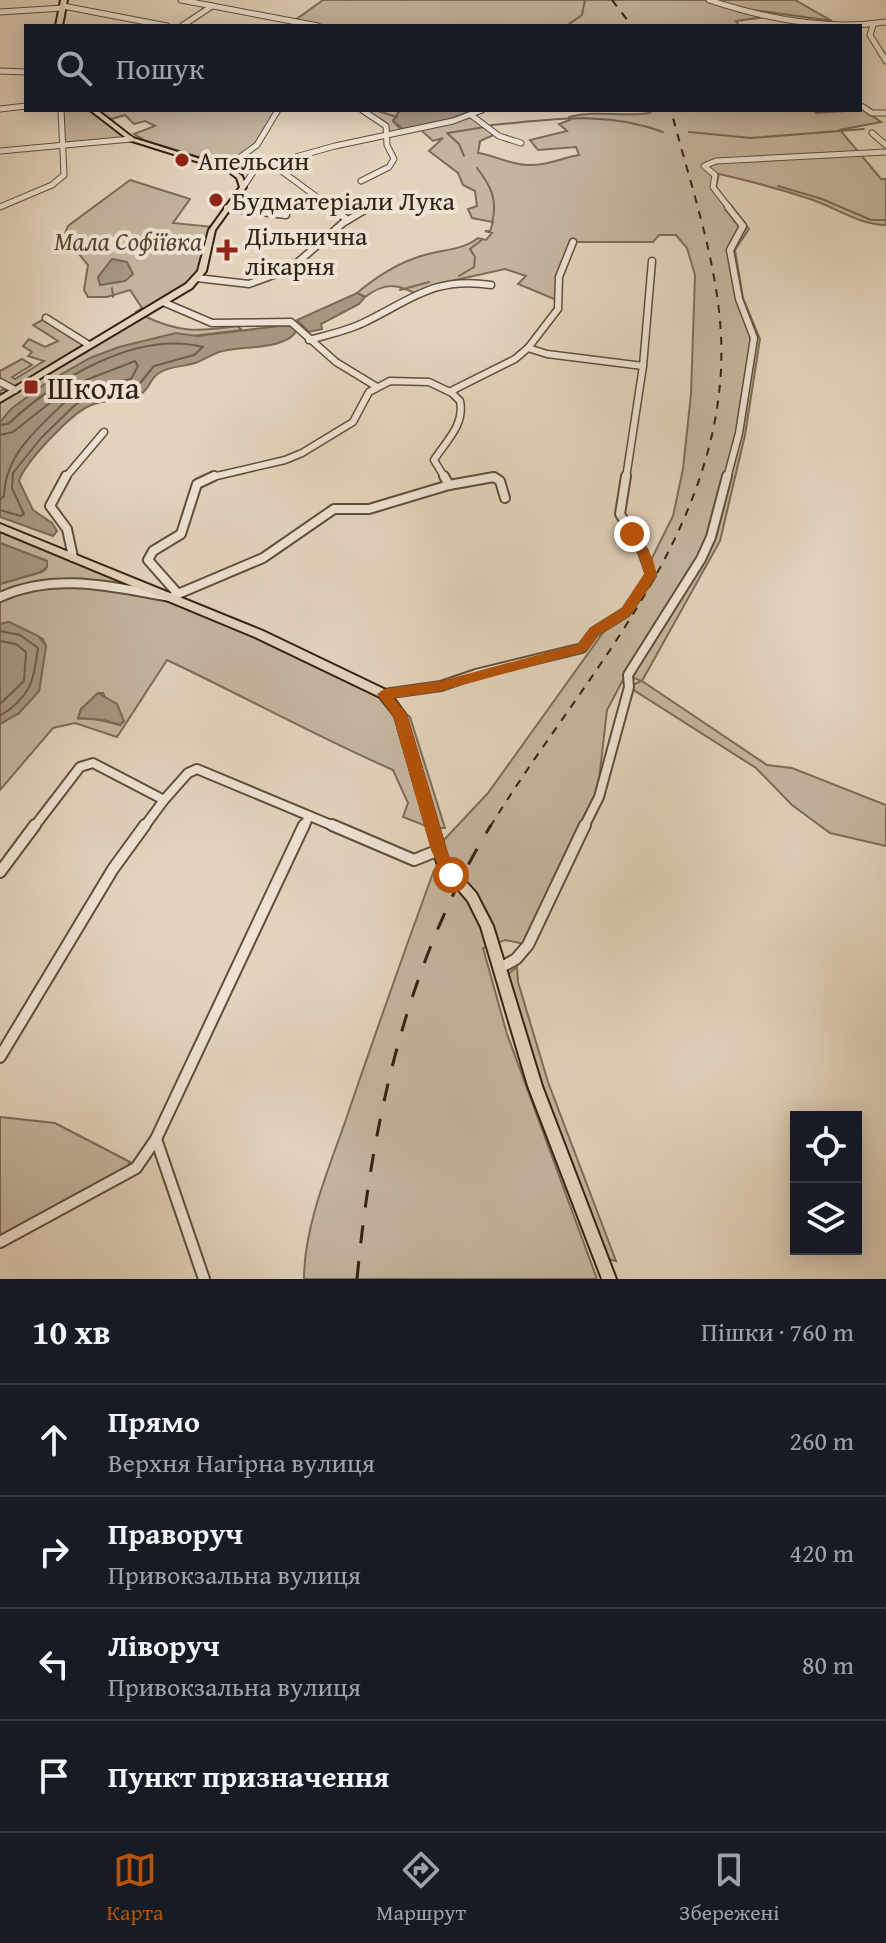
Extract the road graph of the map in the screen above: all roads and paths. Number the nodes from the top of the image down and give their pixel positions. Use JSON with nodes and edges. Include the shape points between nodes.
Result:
{"nodes":[{"id":1,"x":9,"y":0,"type":"edge"},
{"id":2,"x":181,"y":0,"type":"edge"},
{"id":3,"x":217,"y":0,"type":"edge"},
{"id":4,"x":709,"y":0,"type":"edge"},
{"id":5,"x":63,"y":5,"type":"edge"},
{"id":6,"x":210,"y":6,"type":"junction"},
{"id":7,"x":13,"y":11,"type":"junction"},
{"id":8,"x":0,"y":12,"type":"edge"},
{"id":9,"x":157,"y":24,"type":"edge"},
{"id":10,"x":185,"y":24,"type":"edge"},
{"id":11,"x":307,"y":24,"type":"edge"},
{"id":12,"x":858,"y":24,"type":"edge"},
{"id":13,"x":862,"y":24,"type":"edge"},
{"id":14,"x":886,"y":24,"type":"edge"},
{"id":15,"x":871,"y":25,"type":"junction"},
{"id":16,"x":886,"y":61,"type":"edge"},
{"id":17,"x":0,"y":71,"type":"edge"},
{"id":18,"x":24,"y":72,"type":"edge"},
{"id":19,"x":24,"y":106,"type":"edge"},
{"id":20,"x":863,"y":107,"type":"dead end"},
{"id":21,"x":0,"y":109,"type":"edge"},
{"id":22,"x":61,"y":112,"type":"edge"},
{"id":23,"x":96,"y":112,"type":"edge"},
{"id":24,"x":277,"y":112,"type":"edge"},
{"id":25,"x":365,"y":112,"type":"edge"},
{"id":26,"x":478,"y":112,"type":"edge"},
{"id":27,"x":886,"y":113,"type":"edge"},
{"id":28,"x":471,"y":115,"type":"junction"},
{"id":29,"x":872,"y":133,"type":"dead end"},
{"id":30,"x":387,"y":137,"type":"junction"},
{"id":31,"x":131,"y":139,"type":"junction"},
{"id":32,"x":521,"y":143,"type":"dead end"},
{"id":33,"x":62,"y":144,"type":"junction"},
{"id":34,"x":886,"y":145,"type":"edge"},
{"id":35,"x":0,"y":151,"type":"edge"},
{"id":36,"x":886,"y":152,"type":"edge"},
{"id":37,"x":272,"y":164,"type":"junction"},
{"id":38,"x":226,"y":167,"type":"junction"},
{"id":39,"x":256,"y":168,"type":"junction"},
{"id":40,"x":361,"y":181,"type":"dead end"},
{"id":41,"x":243,"y":187,"type":"junction"},
{"id":42,"x":385,"y":198,"type":"dead end"},
{"id":43,"x":0,"y":207,"type":"edge"},
{"id":44,"x":227,"y":208,"type":"junction"},
{"id":45,"x":286,"y":215,"type":"dead end"},
{"id":46,"x":348,"y":220,"type":"junction"},
{"id":47,"x":573,"y":242,"type":"dead end"},
{"id":48,"x":652,"y":261,"type":"dead end"},
{"id":49,"x":197,"y":278,"type":"junction"},
{"id":50,"x":491,"y":285,"type":"dead end"},
{"id":51,"x":163,"y":302,"type":"junction"},
{"id":52,"x":46,"y":318,"type":"dead end"},
{"id":53,"x":309,"y":340,"type":"junction"},
{"id":54,"x":89,"y":345,"type":"junction"},
{"id":55,"x":528,"y":348,"type":"junction"},
{"id":56,"x":643,"y":366,"type":"junction"},
{"id":57,"x":0,"y":382,"type":"edge"},
{"id":58,"x":377,"y":387,"type":"junction"},
{"id":59,"x":15,"y":390,"type":"junction"},
{"id":60,"x":451,"y":391,"type":"junction"},
{"id":61,"x":0,"y":399,"type":"edge"},
{"id":62,"x":104,"y":432,"type":"dead end"},
{"id":63,"x":449,"y":485,"type":"junction"},
{"id":64,"x":505,"y":498,"type":"dead end"},
{"id":65,"x":0,"y":527,"type":"edge"},
{"id":66,"x":73,"y":557,"type":"junction"},
{"id":67,"x":177,"y":596,"type":"junction"},
{"id":68,"x":0,"y":597,"type":"edge"},
{"id":69,"x":384,"y":694,"type":"junction"},
{"id":70,"x":164,"y":800,"type":"junction"},
{"id":71,"x":308,"y":818,"type":"junction"},
{"id":72,"x":439,"y":850,"type":"junction"},
{"id":73,"x":0,"y":872,"type":"edge"},
{"id":74,"x":500,"y":968,"type":"junction"},
{"id":75,"x":0,"y":1057,"type":"edge"},
{"id":76,"x":156,"y":1139,"type":"junction"},
{"id":77,"x":0,"y":1242,"type":"edge"},
{"id":78,"x":204,"y":1279,"type":"edge"},
{"id":79,"x":609,"y":1279,"type":"edge"}],
"edges":[{"from":1,"to":7,"type":"street"},
{"from":2,"to":6,"type":"street"},
{"from":3,"to":6,"type":"street"},
{"from":4,"to":12,"type":"street","via":[[793,19]]},
{"from":5,"to":7,"type":"street"},
{"from":5,"to":9,"type":"street"},
{"from":6,"to":10,"type":"street"},
{"from":6,"to":11,"type":"street"},
{"from":7,"to":8,"type":"street"},
{"from":13,"to":15,"type":"street"},
{"from":14,"to":15,"type":"street"},
{"from":15,"to":16,"type":"street","via":[[870,35]]},
{"from":17,"to":18,"type":"street"},
{"from":19,"to":21,"type":"street"},
{"from":20,"to":27,"type":"street"},
{"from":22,"to":33,"type":"street"},
{"from":23,"to":31,"type":"main road"},
{"from":24,"to":38,"type":"street","via":[[257,145]]},
{"from":25,"to":30,"type":"street","via":[[384,124]]},
{"from":26,"to":28,"type":"street"},
{"from":28,"to":30,"type":"street"},
{"from":28,"to":32,"type":"street","via":[[499,136]]},
{"from":29,"to":34,"type":"street"},
{"from":30,"to":37,"type":"street"},
{"from":30,"to":40,"type":"street","via":[[394,161]]},
{"from":31,"to":33,"type":"street"},
{"from":31,"to":38,"type":"main road"},
{"from":33,"to":35,"type":"street"},
{"from":33,"to":43,"type":"street","via":[[64,175]]},
{"from":36,"to":74,"type":"street","via":[[716,161],[704,166],[715,175],[713,187],[743,226],[730,250],[739,299],[754,338],[739,433],[701,559],[628,675],[599,797],[528,945]]},
{"from":37,"to":39,"type":"street"},
{"from":37,"to":46,"type":"street"},
{"from":38,"to":39,"type":"street"},
{"from":38,"to":41,"type":"main road","via":[[240,177]]},
{"from":39,"to":41,"type":"street"},
{"from":41,"to":44,"type":"main road"},
{"from":42,"to":46,"type":"street"},
{"from":44,"to":45,"type":"street"},
{"from":44,"to":49,"type":"main road","via":[[210,233]]},
{"from":46,"to":49,"type":"street","via":[[294,267],[261,281]]},
{"from":47,"to":55,"type":"street","via":[[559,279],[558,309]]},
{"from":48,"to":56,"type":"street"},
{"from":49,"to":51,"type":"main road"},
{"from":50,"to":53,"type":"street","via":[[466,281],[434,286],[359,325]]},
{"from":51,"to":53,"type":"street","via":[[212,323],[291,322]]},
{"from":51,"to":54,"type":"main road"},
{"from":52,"to":54,"type":"street"},
{"from":53,"to":58,"type":"street"},
{"from":54,"to":59,"type":"main road"},
{"from":55,"to":56,"type":"street"},
{"from":55,"to":60,"type":"street"},
{"from":56,"to":69,"type":"street","via":[[620,514],[651,575],[633,605],[594,632],[582,648],[441,686]]},
{"from":57,"to":59,"type":"street"},
{"from":58,"to":60,"type":"street","via":[[417,379]]},
{"from":58,"to":67,"type":"street","via":[[364,398],[356,421],[299,454],[277,463],[235,468],[197,484],[181,534],[148,560]]},
{"from":59,"to":61,"type":"main road"},
{"from":60,"to":63,"type":"street","via":[[460,401],[461,416],[434,460]]},
{"from":62,"to":66,"type":"street","via":[[71,468],[50,506],[67,529]]},
{"from":63,"to":64,"type":"street","via":[[494,477]]},
{"from":63,"to":67,"type":"street","via":[[369,509],[334,509],[263,558]]},
{"from":65,"to":66,"type":"main road"},
{"from":66,"to":67,"type":"main road"},
{"from":67,"to":68,"type":"street","via":[[68,582],[30,584]]},
{"from":67,"to":69,"type":"main road"},
{"from":69,"to":72,"type":"main road","via":[[400,714]]},
{"from":70,"to":71,"type":"street","via":[[197,769]]},
{"from":70,"to":73,"type":"street","via":[[93,763],[80,767]]},
{"from":70,"to":75,"type":"street","via":[[113,869]]},
{"from":71,"to":72,"type":"street","via":[[414,860]]},
{"from":71,"to":76,"type":"street"},
{"from":72,"to":74,"type":"main road","via":[[448,871],[479,910]]},
{"from":74,"to":79,"type":"main road","via":[[535,1086]]},
{"from":76,"to":77,"type":"street","via":[[136,1168]]},
{"from":76,"to":78,"type":"street"}]}
